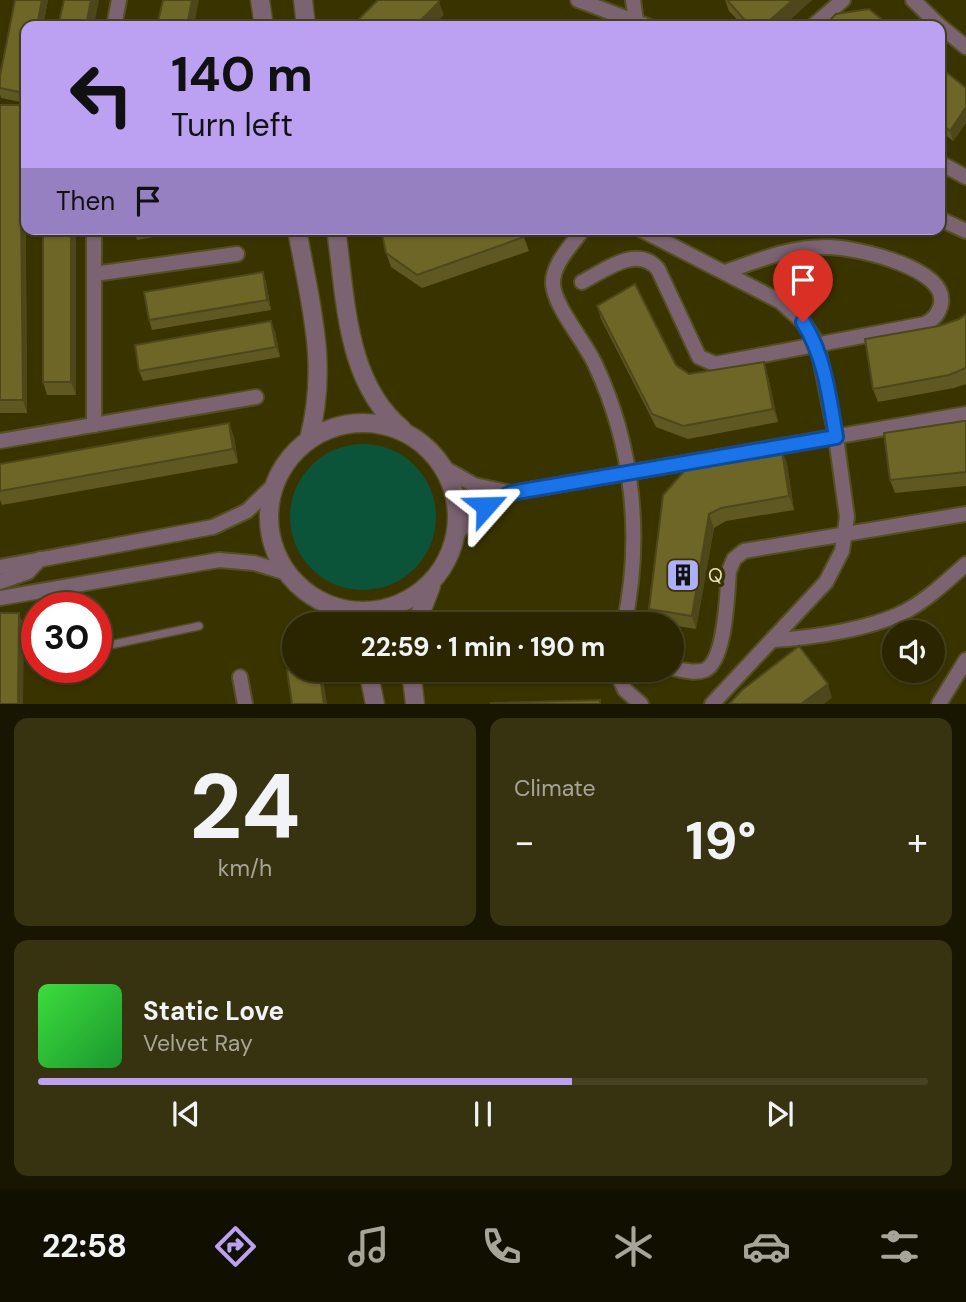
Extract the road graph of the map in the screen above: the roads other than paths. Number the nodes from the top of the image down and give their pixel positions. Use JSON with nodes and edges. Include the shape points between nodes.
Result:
{"nodes":[{"id":1,"x":120,"y":0,"type":"edge"},
{"id":2,"x":260,"y":0,"type":"edge"},
{"id":3,"x":303,"y":0,"type":"edge"},
{"id":4,"x":578,"y":0,"type":"edge"},
{"id":5,"x":633,"y":0,"type":"edge"},
{"id":6,"x":843,"y":0,"type":"edge"},
{"id":7,"x":913,"y":0,"type":"edge"},
{"id":8,"x":115,"y":21,"type":"edge"},
{"id":9,"x":263,"y":21,"type":"edge"},
{"id":10,"x":305,"y":21,"type":"edge"},
{"id":11,"x":634,"y":21,"type":"edge"},
{"id":12,"x":641,"y":21,"type":"edge"},
{"id":13,"x":819,"y":21,"type":"edge"},
{"id":14,"x":935,"y":21,"type":"edge"},
{"id":15,"x":945,"y":30,"type":"edge"},
{"id":16,"x":966,"y":47,"type":"edge"},
{"id":17,"x":945,"y":166,"type":"edge"},
{"id":18,"x":966,"y":177,"type":"edge"},
{"id":19,"x":945,"y":221,"type":"edge"},
{"id":20,"x":966,"y":231,"type":"edge"},
{"id":21,"x":94,"y":235,"type":"edge"},
{"id":22,"x":298,"y":235,"type":"edge"},
{"id":23,"x":337,"y":235,"type":"edge"},
{"id":24,"x":579,"y":235,"type":"edge"},
{"id":25,"x":651,"y":235,"type":"edge"},
{"id":26,"x":237,"y":254,"type":"dead end"},
{"id":27,"x":725,"y":272,"type":"junction"},
{"id":28,"x":94,"y":274,"type":"junction"},
{"id":29,"x":582,"y":282,"type":"dead end"},
{"id":30,"x":817,"y":343,"type":"junction"},
{"id":31,"x":256,"y":397,"type":"dead end"},
{"id":32,"x":966,"y":414,"type":"edge"},
{"id":33,"x":94,"y":425,"type":"junction"},
{"id":34,"x":410,"y":436,"type":"junction"},
{"id":35,"x":836,"y":437,"type":"junction"},
{"id":36,"x":309,"y":439,"type":"junction"},
{"id":37,"x":0,"y":441,"type":"edge"},
{"id":38,"x":441,"y":466,"type":"junction"},
{"id":39,"x":628,"y":472,"type":"junction"},
{"id":40,"x":274,"y":485,"type":"junction"},
{"id":41,"x":511,"y":493,"type":"junction"},
{"id":42,"x":966,"y":514,"type":"edge"},
{"id":43,"x":846,"y":533,"type":"junction"},
{"id":44,"x":455,"y":535,"type":"junction"},
{"id":45,"x":40,"y":559,"type":"junction"},
{"id":46,"x":966,"y":565,"type":"edge"},
{"id":47,"x":0,"y":567,"type":"edge"},
{"id":48,"x":287,"y":573,"type":"junction"},
{"id":49,"x":436,"y":577,"type":"junction"},
{"id":50,"x":0,"y":582,"type":"edge"},
{"id":51,"x":67,"y":586,"type":"junction"},
{"id":52,"x":68,"y":592,"type":"edge"},
{"id":53,"x":0,"y":598,"type":"edge"},
{"id":54,"x":337,"y":608,"type":"junction"},
{"id":55,"x":340,"y":612,"type":"edge"},
{"id":56,"x":421,"y":612,"type":"edge"},
{"id":57,"x":626,"y":612,"type":"edge"},
{"id":58,"x":199,"y":626,"type":"dead end"},
{"id":59,"x":773,"y":640,"type":"junction"},
{"id":60,"x":112,"y":645,"type":"edge"},
{"id":61,"x":966,"y":660,"type":"edge"},
{"id":62,"x":684,"y":670,"type":"edge"},
{"id":63,"x":240,"y":677,"type":"dead end"},
{"id":64,"x":370,"y":682,"type":"edge"},
{"id":65,"x":412,"y":682,"type":"edge"},
{"id":66,"x":621,"y":682,"type":"edge"},
{"id":67,"x":244,"y":704,"type":"edge"},
{"id":68,"x":375,"y":704,"type":"edge"},
{"id":69,"x":415,"y":704,"type":"edge"},
{"id":70,"x":641,"y":704,"type":"edge"},
{"id":71,"x":712,"y":704,"type":"edge"},
{"id":72,"x":939,"y":704,"type":"edge"}],
"edges":[{"from":1,"to":8,"type":"street"},
{"from":2,"to":9,"type":"street"},
{"from":3,"to":10,"type":"street"},
{"from":4,"to":11,"type":"street"},
{"from":5,"to":12,"type":"street"},
{"from":6,"to":13,"type":"street"},
{"from":7,"to":14,"type":"street"},
{"from":15,"to":16,"type":"street"},
{"from":17,"to":18,"type":"street"},
{"from":19,"to":20,"type":"street"},
{"from":21,"to":28,"type":"street"},
{"from":22,"to":36,"type":"street","via":[[320,356],[317,408]]},
{"from":23,"to":34,"type":"street","via":[[358,363],[373,396]]},
{"from":24,"to":39,"type":"street","via":[[558,265],[553,287],[603,382]]},
{"from":25,"to":27,"type":"street"},
{"from":26,"to":28,"type":"street"},
{"from":27,"to":30,"type":"street","via":[[792,310]]},
{"from":27,"to":30,"type":"street","via":[[795,250],[831,247],[867,253],[926,274],[938,285],[941,308],[925,324]]},
{"from":28,"to":33,"type":"street"},
{"from":29,"to":30,"type":"street","via":[[633,258],[647,259],[658,269],[696,352],[709,363]]},
{"from":30,"to":35,"type":"street"},
{"from":31,"to":33,"type":"street"},
{"from":32,"to":35,"type":"street"},
{"from":33,"to":37,"type":"street"},
{"from":34,"to":36,"type":"street","via":[[381,425],[349,424]]},
{"from":34,"to":38,"type":"street"},
{"from":35,"to":39,"type":"street"},
{"from":35,"to":43,"type":"street"},
{"from":36,"to":40,"type":"street","via":[[288,460]]},
{"from":38,"to":41,"type":"street","via":[[474,485]]},
{"from":38,"to":44,"type":"street","via":[[456,503]]},
{"from":39,"to":41,"type":"street"},
{"from":39,"to":57,"type":"street","via":[[633,557]]},
{"from":40,"to":45,"type":"street","via":[[247,511],[213,527]]},
{"from":40,"to":48,"type":"street","via":[[270,531]]},
{"from":41,"to":44,"type":"street","via":[[486,506]]},
{"from":42,"to":43,"type":"street"},
{"from":43,"to":59,"type":"street","via":[[831,575]]},
{"from":43,"to":62,"type":"street","via":[[738,554],[729,571],[715,662],[697,672]]},
{"from":44,"to":49,"type":"street"},
{"from":45,"to":47,"type":"street"},
{"from":45,"to":50,"type":"street","via":[[27,572]]},
{"from":46,"to":59,"type":"street","via":[[896,616]]},
{"from":48,"to":51,"type":"street","via":[[254,563],[219,561]]},
{"from":48,"to":54,"type":"street","via":[[318,600]]},
{"from":49,"to":54,"type":"street","via":[[413,597],[391,607],[368,611]]},
{"from":49,"to":56,"type":"street"},
{"from":51,"to":52,"type":"lane"},
{"from":51,"to":53,"type":"street"},
{"from":54,"to":55,"type":"street"},
{"from":58,"to":60,"type":"lane"},
{"from":59,"to":71,"type":"street"},
{"from":61,"to":72,"type":"street"},
{"from":63,"to":67,"type":"street"},
{"from":64,"to":68,"type":"street"},
{"from":65,"to":69,"type":"street"},
{"from":66,"to":70,"type":"street"}]}
